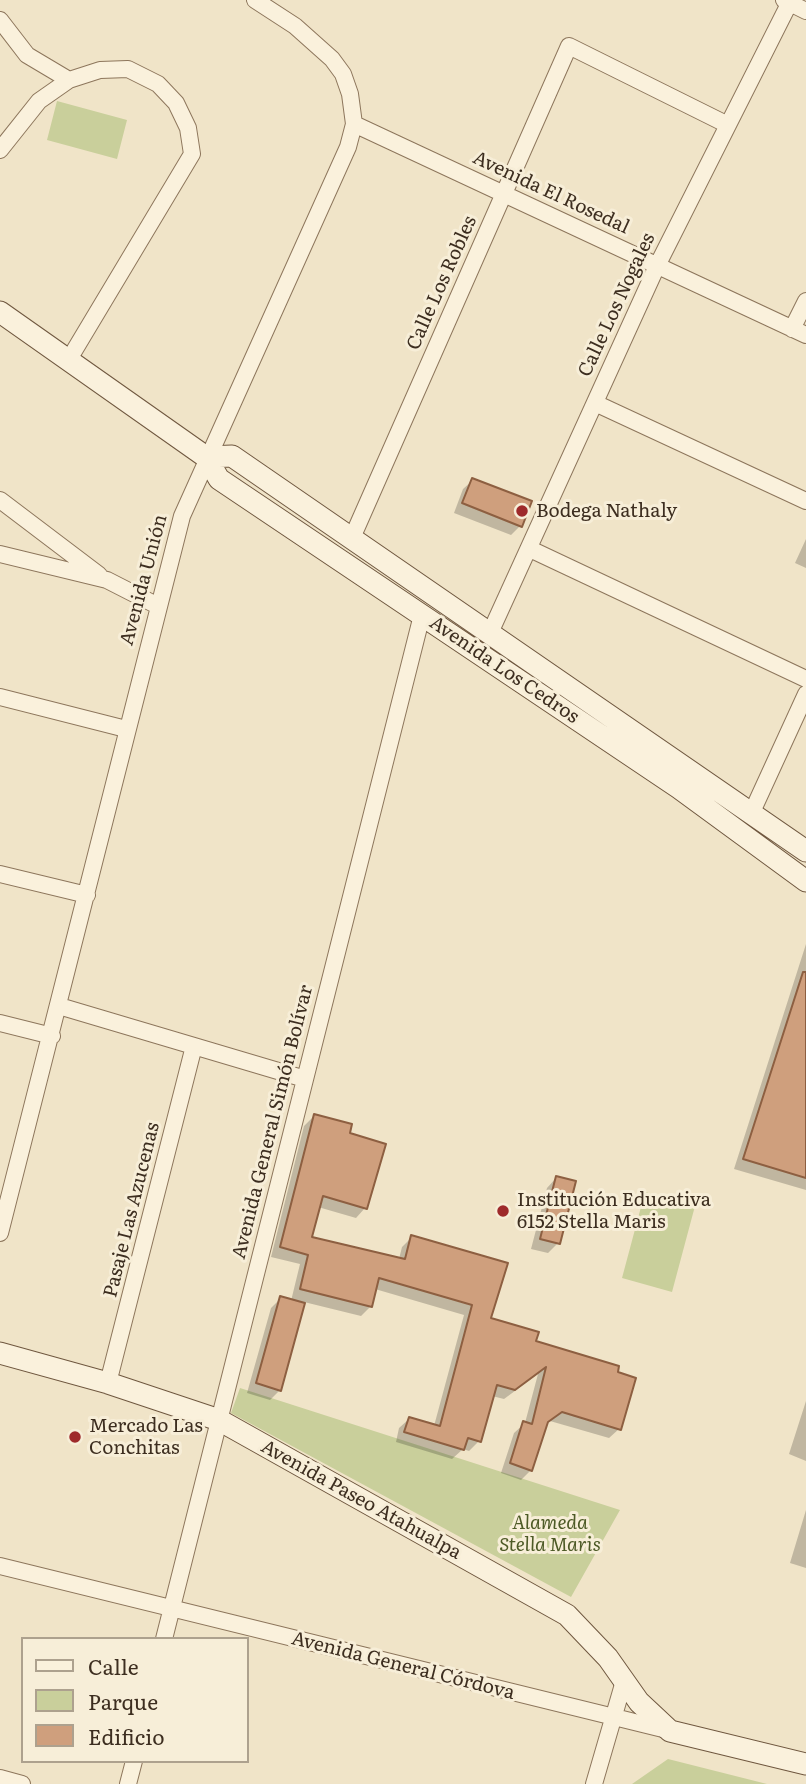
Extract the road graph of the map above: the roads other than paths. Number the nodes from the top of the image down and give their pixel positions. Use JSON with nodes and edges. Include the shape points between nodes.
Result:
{"nodes":[{"id":1,"x":255,"y":0,"type":"edge"},
{"id":2,"x":788,"y":1,"type":"edge"},
{"id":3,"x":806,"y":11,"type":"edge"},
{"id":4,"x":0,"y":20,"type":"edge"},
{"id":5,"x":69,"y":80,"type":"junction"},
{"id":6,"x":354,"y":124,"type":"junction"},
{"id":7,"x":726,"y":124,"type":"junction"},
{"id":8,"x":0,"y":150,"type":"edge"},
{"id":9,"x":504,"y":194,"type":"junction"},
{"id":10,"x":657,"y":266,"type":"junction"},
{"id":11,"x":806,"y":301,"type":"edge"},
{"id":12,"x":0,"y":312,"type":"edge"},
{"id":13,"x":799,"y":332,"type":"edge"},
{"id":14,"x":68,"y":360,"type":"junction"},
{"id":15,"x":595,"y":403,"type":"junction"},
{"id":16,"x":206,"y":457,"type":"junction"},
{"id":17,"x":0,"y":500,"type":"edge"},
{"id":18,"x":806,"y":501,"type":"edge"},
{"id":19,"x":352,"y":538,"type":"junction"},
{"id":20,"x":530,"y":549,"type":"junction"},
{"id":21,"x":0,"y":554,"type":"edge"},
{"id":22,"x":107,"y":580,"type":"junction"},
{"id":23,"x":158,"y":606,"type":"junction"},
{"id":24,"x":422,"y":615,"type":"junction"},
{"id":25,"x":490,"y":633,"type":"junction"},
{"id":26,"x":806,"y":679,"type":"edge"},
{"id":27,"x":806,"y":694,"type":"edge"},
{"id":28,"x":0,"y":697,"type":"edge"},
{"id":29,"x":126,"y":729,"type":"junction"},
{"id":30,"x":752,"y":812,"type":"junction"},
{"id":31,"x":806,"y":851,"type":"edge"},
{"id":32,"x":0,"y":874,"type":"edge"},
{"id":33,"x":806,"y":881,"type":"edge"},
{"id":34,"x":87,"y":895,"type":"junction"},
{"id":35,"x":59,"y":1006,"type":"junction"},
{"id":36,"x":0,"y":1024,"type":"edge"},
{"id":37,"x":52,"y":1036,"type":"junction"},
{"id":38,"x":194,"y":1046,"type":"junction"},
{"id":39,"x":305,"y":1079,"type":"junction"},
{"id":40,"x":0,"y":1233,"type":"edge"},
{"id":41,"x":0,"y":1353,"type":"edge"},
{"id":42,"x":108,"y":1383,"type":"junction"},
{"id":43,"x":219,"y":1420,"type":"junction"},
{"id":44,"x":0,"y":1566,"type":"edge"},
{"id":45,"x":171,"y":1610,"type":"junction"},
{"id":46,"x":164,"y":1637,"type":"edge"},
{"id":47,"x":624,"y":1681,"type":"junction"},
{"id":48,"x":612,"y":1717,"type":"junction"},
{"id":49,"x":670,"y":1731,"type":"junction"},
{"id":50,"x":133,"y":1763,"type":"edge"},
{"id":51,"x":806,"y":1764,"type":"edge"},
{"id":52,"x":0,"y":1778,"type":"edge"},
{"id":53,"x":22,"y":1784,"type":"edge"},
{"id":54,"x":128,"y":1784,"type":"edge"},
{"id":55,"x":594,"y":1784,"type":"edge"}],
"edges":[{"from":1,"to":6,"type":"street","name":"Avenida Unión","via":[[295,26],[332,59],[350,94]]},
{"from":2,"to":3,"type":"street"},
{"from":2,"to":7,"type":"street","name":"Calle Los Nogales"},
{"from":4,"to":5,"type":"street","via":[[27,55]]},
{"from":5,"to":8,"type":"street","via":[[39,101]]},
{"from":5,"to":14,"type":"street","via":[[100,70],[128,69],[158,84],[176,103],[188,128],[192,154]]},
{"from":6,"to":9,"type":"street","name":"Avenida El Rosedal"},
{"from":6,"to":16,"type":"street","name":"Avenida Unión","via":[[348,147]]},
{"from":7,"to":9,"type":"street","name":"Calle Los Robles","via":[[569,46]]},
{"from":7,"to":10,"type":"street","name":"Calle Los Nogales"},
{"from":9,"to":10,"type":"street","name":"Avenida El Rosedal"},
{"from":9,"to":19,"type":"street","name":"Calle Los Robles"},
{"from":10,"to":13,"type":"street","name":"Avenida El Rosedal"},
{"from":10,"to":15,"type":"street","name":"Calle Los Nogales"},
{"from":11,"to":13,"type":"street"},
{"from":12,"to":14,"type":"street","name":"Avenida Los Cedros"},
{"from":14,"to":16,"type":"street","name":"Avenida Los Cedros"},
{"from":15,"to":18,"type":"street"},
{"from":15,"to":20,"type":"street","name":"Calle Los Nogales"},
{"from":16,"to":19,"type":"street","name":"Avenida Los Cedros","via":[[232,456]]},
{"from":16,"to":23,"type":"street","name":"Avenida Unión","via":[[183,516]]},
{"from":16,"to":24,"type":"street","name":"Avenida Los Cedros","via":[[219,479]]},
{"from":17,"to":22,"type":"street"},
{"from":19,"to":25,"type":"street","name":"Avenida Los Cedros"},
{"from":20,"to":25,"type":"street","name":"Calle Los Nogales"},
{"from":20,"to":26,"type":"street"},
{"from":21,"to":22,"type":"street"},
{"from":22,"to":23,"type":"street"},
{"from":23,"to":29,"type":"street","name":"Avenida Unión"},
{"from":24,"to":33,"type":"street","name":"Avenida Los Cedros","via":[[679,788]]},
{"from":24,"to":39,"type":"street","name":"Avenida General Simón Bolívar"},
{"from":25,"to":30,"type":"street","name":"Avenida Los Cedros"},
{"from":27,"to":30,"type":"street"},
{"from":28,"to":29,"type":"street"},
{"from":29,"to":34,"type":"street","name":"Avenida Unión"},
{"from":30,"to":31,"type":"street","name":"Avenida Los Cedros"},
{"from":32,"to":34,"type":"street"},
{"from":34,"to":35,"type":"street","name":"Avenida Unión"},
{"from":35,"to":37,"type":"street","name":"Avenida Unión"},
{"from":35,"to":38,"type":"street"},
{"from":36,"to":37,"type":"street"},
{"from":37,"to":40,"type":"street","name":"Avenida Unión"},
{"from":38,"to":39,"type":"street"},
{"from":38,"to":42,"type":"street","name":"Pasaje Las Azucenas"},
{"from":39,"to":43,"type":"street","name":"Avenida General Simón Bolívar"},
{"from":41,"to":42,"type":"street","name":"Avenida Paseo Atahualpa"},
{"from":42,"to":43,"type":"street","name":"Avenida Paseo Atahualpa"},
{"from":43,"to":45,"type":"street","name":"Avenida General Simón Bolívar"},
{"from":43,"to":47,"type":"street","name":"Avenida Paseo Atahualpa","via":[[567,1615]]},
{"from":44,"to":45,"type":"street","name":"Avenida General Córdova"},
{"from":45,"to":46,"type":"street","name":"Avenida General Simón Bolívar"},
{"from":45,"to":48,"type":"street","name":"Avenida General Córdova"},
{"from":47,"to":48,"type":"street"},
{"from":47,"to":49,"type":"street","name":"Avenida Paseo Atahualpa"},
{"from":48,"to":49,"type":"street","name":"Avenida General Córdova"},
{"from":48,"to":55,"type":"street"},
{"from":49,"to":51,"type":"street","name":"Avenida General Córdova"},
{"from":50,"to":54,"type":"street"},
{"from":52,"to":53,"type":"street"}]}
